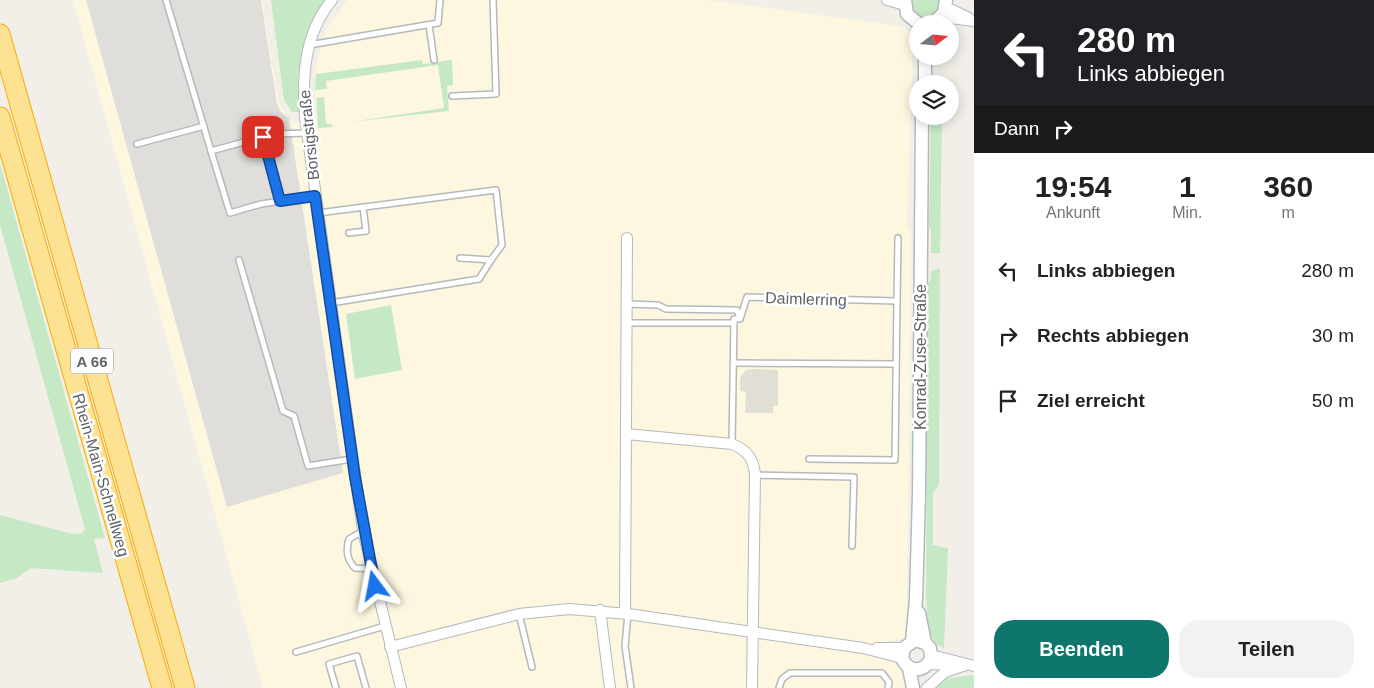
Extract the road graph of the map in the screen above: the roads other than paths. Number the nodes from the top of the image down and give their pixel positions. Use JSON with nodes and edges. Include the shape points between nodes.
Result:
{"nodes":[{"id":1,"x":166,"y":0,"type":"edge"},
{"id":2,"x":332,"y":0,"type":"edge"},
{"id":3,"x":440,"y":0,"type":"edge"},
{"id":4,"x":493,"y":0,"type":"edge"},
{"id":5,"x":886,"y":0,"type":"edge"},
{"id":6,"x":905,"y":3,"type":"edge"},
{"id":7,"x":909,"y":17,"type":"edge"},
{"id":8,"x":429,"y":24,"type":"junction"},
{"id":9,"x":0,"y":34,"type":"edge"},
{"id":10,"x":309,"y":45,"type":"junction"},
{"id":11,"x":434,"y":60,"type":"dead end"},
{"id":12,"x":452,"y":96,"type":"dead end"},
{"id":13,"x":0,"y":117,"type":"edge"},
{"id":14,"x":922,"y":125,"type":"edge"},
{"id":15,"x":204,"y":126,"type":"junction"},
{"id":16,"x":307,"y":132,"type":"junction"},
{"id":17,"x":263,"y":137,"type":"junction"},
{"id":18,"x":138,"y":144,"type":"dead end"},
{"id":19,"x":211,"y":151,"type":"junction"},
{"id":20,"x":315,"y":196,"type":"junction"},
{"id":21,"x":280,"y":201,"type":"junction"},
{"id":22,"x":363,"y":207,"type":"junction"},
{"id":23,"x":318,"y":213,"type":"junction"},
{"id":24,"x":349,"y":233,"type":"dead end"},
{"id":25,"x":627,"y":238,"type":"dead end"},
{"id":26,"x":898,"y":238,"type":"dead end"},
{"id":27,"x":460,"y":258,"type":"dead end"},
{"id":28,"x":239,"y":260,"type":"dead end"},
{"id":29,"x":491,"y":260,"type":"junction"},
{"id":30,"x":897,"y":301,"type":"junction"},
{"id":31,"x":330,"y":303,"type":"junction"},
{"id":32,"x":626,"y":304,"type":"junction"},
{"id":33,"x":740,"y":319,"type":"junction"},
{"id":34,"x":626,"y":323,"type":"junction"},
{"id":35,"x":734,"y":323,"type":"junction"},
{"id":36,"x":734,"y":363,"type":"junction"},
{"id":37,"x":896,"y":364,"type":"junction"},
{"id":38,"x":626,"y":434,"type":"junction"},
{"id":39,"x":732,"y":444,"type":"junction"},
{"id":40,"x":809,"y":458,"type":"dead end"},
{"id":41,"x":352,"y":459,"type":"junction"},
{"id":42,"x":755,"y":475,"type":"junction"},
{"id":43,"x":363,"y":531,"type":"junction"},
{"id":44,"x":852,"y":546,"type":"dead end"},
{"id":45,"x":371,"y":569,"type":"junction"},
{"id":46,"x":916,"y":599,"type":"junction"},
{"id":47,"x":600,"y":610,"type":"junction"},
{"id":48,"x":519,"y":614,"type":"junction"},
{"id":49,"x":626,"y":614,"type":"junction"},
{"id":50,"x":385,"y":626,"type":"junction"},
{"id":51,"x":752,"y":632,"type":"junction"},
{"id":52,"x":390,"y":647,"type":"junction"},
{"id":53,"x":296,"y":652,"type":"dead end"},
{"id":54,"x":915,"y":658,"type":"junction"},
{"id":55,"x":970,"y":665,"type":"edge"},
{"id":56,"x":532,"y":667,"type":"dead end"},
{"id":57,"x":162,"y":688,"type":"edge"},
{"id":58,"x":185,"y":688,"type":"edge"},
{"id":59,"x":336,"y":688,"type":"edge"},
{"id":60,"x":366,"y":688,"type":"edge"},
{"id":61,"x":400,"y":688,"type":"edge"},
{"id":62,"x":610,"y":688,"type":"edge"},
{"id":63,"x":631,"y":688,"type":"edge"},
{"id":64,"x":752,"y":688,"type":"edge"},
{"id":65,"x":779,"y":688,"type":"edge"},
{"id":66,"x":888,"y":688,"type":"edge"},
{"id":67,"x":913,"y":688,"type":"edge"},
{"id":68,"x":918,"y":688,"type":"edge"},
{"id":69,"x":926,"y":688,"type":"edge"}],
"edges":[{"from":1,"to":15,"type":"lane"},
{"from":2,"to":10,"type":"street","name":"Borsigstraße","via":[[318,20]]},
{"from":3,"to":8,"type":"lane","via":[[438,23]]},
{"from":4,"to":12,"type":"lane","via":[[496,94]]},
{"from":5,"to":6,"type":"street"},
{"from":6,"to":7,"type":"street"},
{"from":8,"to":10,"type":"lane"},
{"from":8,"to":11,"type":"lane"},
{"from":9,"to":58,"type":"highway","number":"A 66"},
{"from":10,"to":16,"type":"street","name":"Borsigstraße","via":[[303,88]]},
{"from":13,"to":57,"type":"highway","name":"Rhein-Main-Schnellweg","number":"A 66"},
{"from":14,"to":46,"type":"street","name":"Konrad-Zuse-Straße"},
{"from":15,"to":18,"type":"lane"},
{"from":15,"to":19,"type":"lane"},
{"from":16,"to":17,"type":"lane"},
{"from":16,"to":20,"type":"street","name":"Borsigstraße"},
{"from":17,"to":19,"type":"lane"},
{"from":17,"to":21,"type":"lane"},
{"from":19,"to":21,"type":"lane","via":[[230,213]]},
{"from":20,"to":21,"type":"lane"},
{"from":20,"to":23,"type":"street","name":"Borsigstraße"},
{"from":22,"to":23,"type":"lane"},
{"from":22,"to":24,"type":"lane","via":[[366,231]]},
{"from":22,"to":29,"type":"lane","via":[[496,190],[502,244]]},
{"from":23,"to":31,"type":"street","name":"Borsigstraße"},
{"from":25,"to":32,"type":"street"},
{"from":26,"to":30,"type":"lane"},
{"from":27,"to":29,"type":"lane"},
{"from":28,"to":41,"type":"lane","via":[[283,411],[294,416],[308,466]]},
{"from":29,"to":31,"type":"lane","via":[[480,279]]},
{"from":30,"to":33,"type":"lane","name":"Daimlerring","via":[[747,297]]},
{"from":30,"to":37,"type":"lane"},
{"from":31,"to":41,"type":"street","name":"Borsigstraße"},
{"from":32,"to":33,"type":"lane","via":[[658,305],[666,309],[737,310]]},
{"from":32,"to":34,"type":"street"},
{"from":33,"to":35,"type":"lane","via":[[734,319]]},
{"from":34,"to":35,"type":"lane"},
{"from":34,"to":38,"type":"street"},
{"from":35,"to":36,"type":"lane"},
{"from":36,"to":37,"type":"lane"},
{"from":36,"to":39,"type":"lane"},
{"from":37,"to":40,"type":"lane","via":[[895,460]]},
{"from":38,"to":39,"type":"street"},
{"from":38,"to":49,"type":"street"},
{"from":39,"to":42,"type":"street","via":[[747,452]]},
{"from":41,"to":43,"type":"street","name":"Borsigstraße"},
{"from":42,"to":44,"type":"lane","via":[[854,477]]},
{"from":42,"to":51,"type":"street"},
{"from":43,"to":45,"type":"street","name":"Borsigstraße"},
{"from":43,"to":45,"type":"lane","via":[[350,538],[350,564],[355,568]]},
{"from":45,"to":50,"type":"street","name":"Borsigstraße"},
{"from":46,"to":54,"type":"street","name":"Konrad-Zuse-Straße"},
{"from":46,"to":54,"type":"street","name":"Konrad-Zuse-Straße","via":[[925,643]]},
{"from":47,"to":48,"type":"street"},
{"from":47,"to":49,"type":"street"},
{"from":47,"to":62,"type":"street"},
{"from":48,"to":52,"type":"street"},
{"from":48,"to":56,"type":"lane"},
{"from":49,"to":51,"type":"street"},
{"from":49,"to":63,"type":"lane"},
{"from":50,"to":52,"type":"street","name":"Borsigstraße"},
{"from":50,"to":53,"type":"lane"},
{"from":51,"to":54,"type":"street"},
{"from":51,"to":64,"type":"street"},
{"from":52,"to":61,"type":"street","name":"Borsigstraße"},
{"from":54,"to":55,"type":"street"},
{"from":54,"to":67,"type":"street","name":"Konrad-Zuse-Straße"},
{"from":54,"to":68,"type":"street","name":"Konrad-Zuse-Straße"},
{"from":55,"to":69,"type":"street","via":[[946,672]]},
{"from":59,"to":60,"type":"lane","via":[[329,664],[357,656]]},
{"from":65,"to":66,"type":"lane","via":[[782,679],[790,673],[882,674]]}]}
